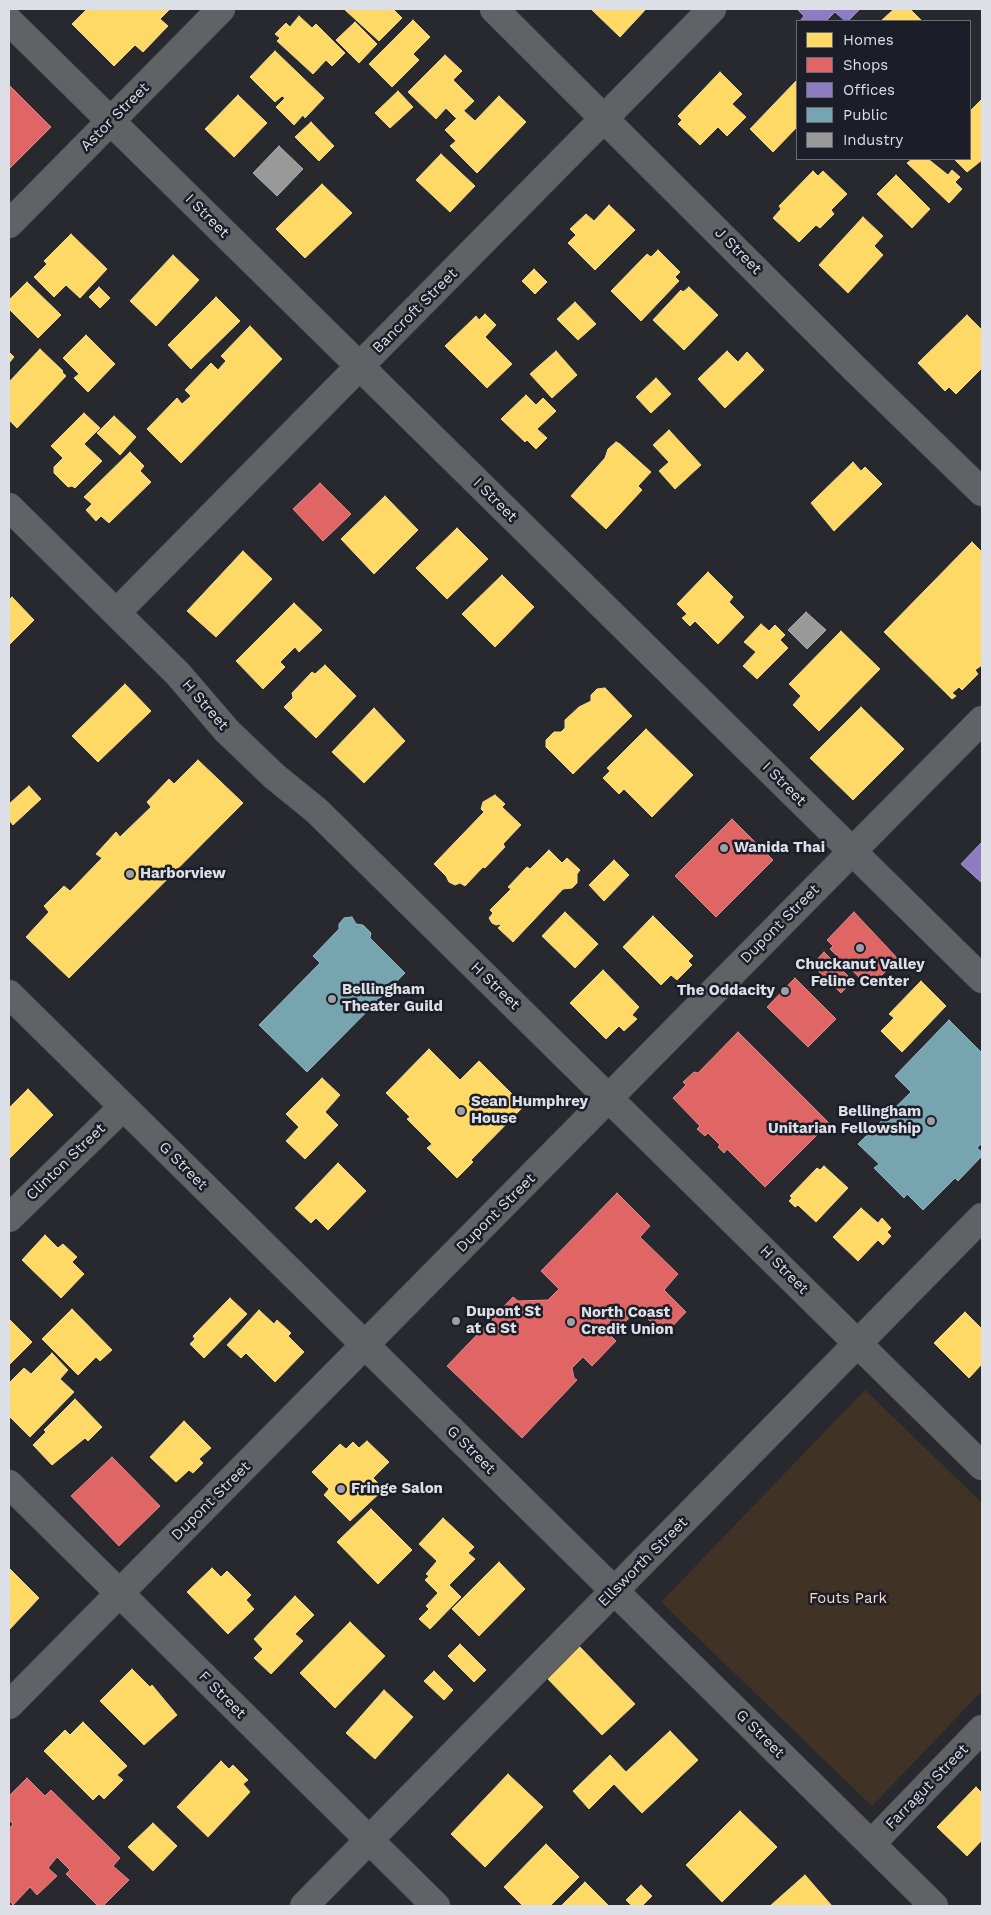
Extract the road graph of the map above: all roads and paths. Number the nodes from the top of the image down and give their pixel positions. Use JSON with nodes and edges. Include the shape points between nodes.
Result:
{"nodes":[{"id":1,"x":221,"y":9,"type":"edge"},
{"id":2,"x":494,"y":9,"type":"edge"},
{"id":3,"x":712,"y":9,"type":"edge"},
{"id":4,"x":9,"y":21,"type":"edge"},
{"id":5,"x":605,"y":118,"type":"junction"},
{"id":6,"x":110,"y":121,"type":"junction"},
{"id":7,"x":9,"y":224,"type":"edge"},
{"id":8,"x":360,"y":367,"type":"junction"},
{"id":9,"x":982,"y":492,"type":"edge"},
{"id":10,"x":9,"y":507,"type":"edge"},
{"id":11,"x":116,"y":613,"type":"junction"},
{"id":12,"x":982,"y":720,"type":"edge"},
{"id":13,"x":853,"y":851,"type":"junction"},
{"id":14,"x":982,"y":979,"type":"edge"},
{"id":15,"x":9,"y":994,"type":"edge"},
{"id":16,"x":609,"y":1098,"type":"junction"},
{"id":17,"x":123,"y":1106,"type":"junction"},
{"id":18,"x":982,"y":1217,"type":"edge"},
{"id":19,"x":9,"y":1218,"type":"edge"},
{"id":20,"x":858,"y":1343,"type":"junction"},
{"id":21,"x":365,"y":1345,"type":"junction"},
{"id":22,"x":982,"y":1466,"type":"edge"},
{"id":23,"x":9,"y":1484,"type":"edge"},
{"id":24,"x":614,"y":1591,"type":"junction"},
{"id":25,"x":119,"y":1593,"type":"junction"},
{"id":26,"x":9,"y":1705,"type":"edge"},
{"id":27,"x":982,"y":1730,"type":"edge"},
{"id":28,"x":369,"y":1840,"type":"junction"},
{"id":29,"x":871,"y":1844,"type":"junction"},
{"id":30,"x":304,"y":1906,"type":"edge"},
{"id":31,"x":436,"y":1906,"type":"edge"},
{"id":32,"x":934,"y":1906,"type":"edge"}],
"edges":[{"from":1,"to":6,"type":"street","name":"Astor Street"},
{"from":2,"to":5,"type":"street","name":"J Street"},
{"from":3,"to":5,"type":"street","name":"Bancroft Street"},
{"from":4,"to":6,"type":"street","name":"I Street"},
{"from":5,"to":8,"type":"street","name":"Bancroft Street"},
{"from":5,"to":9,"type":"street","name":"J Street"},
{"from":6,"to":7,"type":"street","name":"Astor Street"},
{"from":6,"to":8,"type":"street","name":"I Street"},
{"from":8,"to":11,"type":"street","name":"Bancroft Street"},
{"from":8,"to":13,"type":"street","name":"I Street"},
{"from":10,"to":11,"type":"street","name":"H Street"},
{"from":11,"to":16,"type":"street","name":"H Street","via":[[178,674],[227,731],[317,811]]},
{"from":12,"to":13,"type":"street","name":"Dupont Street"},
{"from":13,"to":14,"type":"street","name":"I Street"},
{"from":13,"to":16,"type":"street","name":"Dupont Street"},
{"from":15,"to":17,"type":"street","name":"G Street"},
{"from":16,"to":20,"type":"street","name":"H Street"},
{"from":16,"to":21,"type":"street","name":"Dupont Street"},
{"from":17,"to":19,"type":"street","name":"Clinton Street"},
{"from":17,"to":21,"type":"street","name":"G Street"},
{"from":18,"to":20,"type":"street","name":"Ellsworth Street"},
{"from":20,"to":22,"type":"street","name":"H Street"},
{"from":20,"to":24,"type":"street","name":"Ellsworth Street"},
{"from":21,"to":24,"type":"street","name":"G Street"},
{"from":21,"to":25,"type":"street","name":"Dupont Street"},
{"from":23,"to":25,"type":"street","name":"F Street"},
{"from":24,"to":28,"type":"street","name":"Ellsworth Street"},
{"from":24,"to":29,"type":"street","name":"G Street"},
{"from":25,"to":26,"type":"street","name":"Dupont Street"},
{"from":25,"to":28,"type":"street","name":"F Street"},
{"from":27,"to":29,"type":"street","name":"Farragut Street"},
{"from":28,"to":30,"type":"street","name":"Ellsworth Street"},
{"from":28,"to":31,"type":"street","name":"F Street"},
{"from":29,"to":32,"type":"street","name":"G Street"}]}
